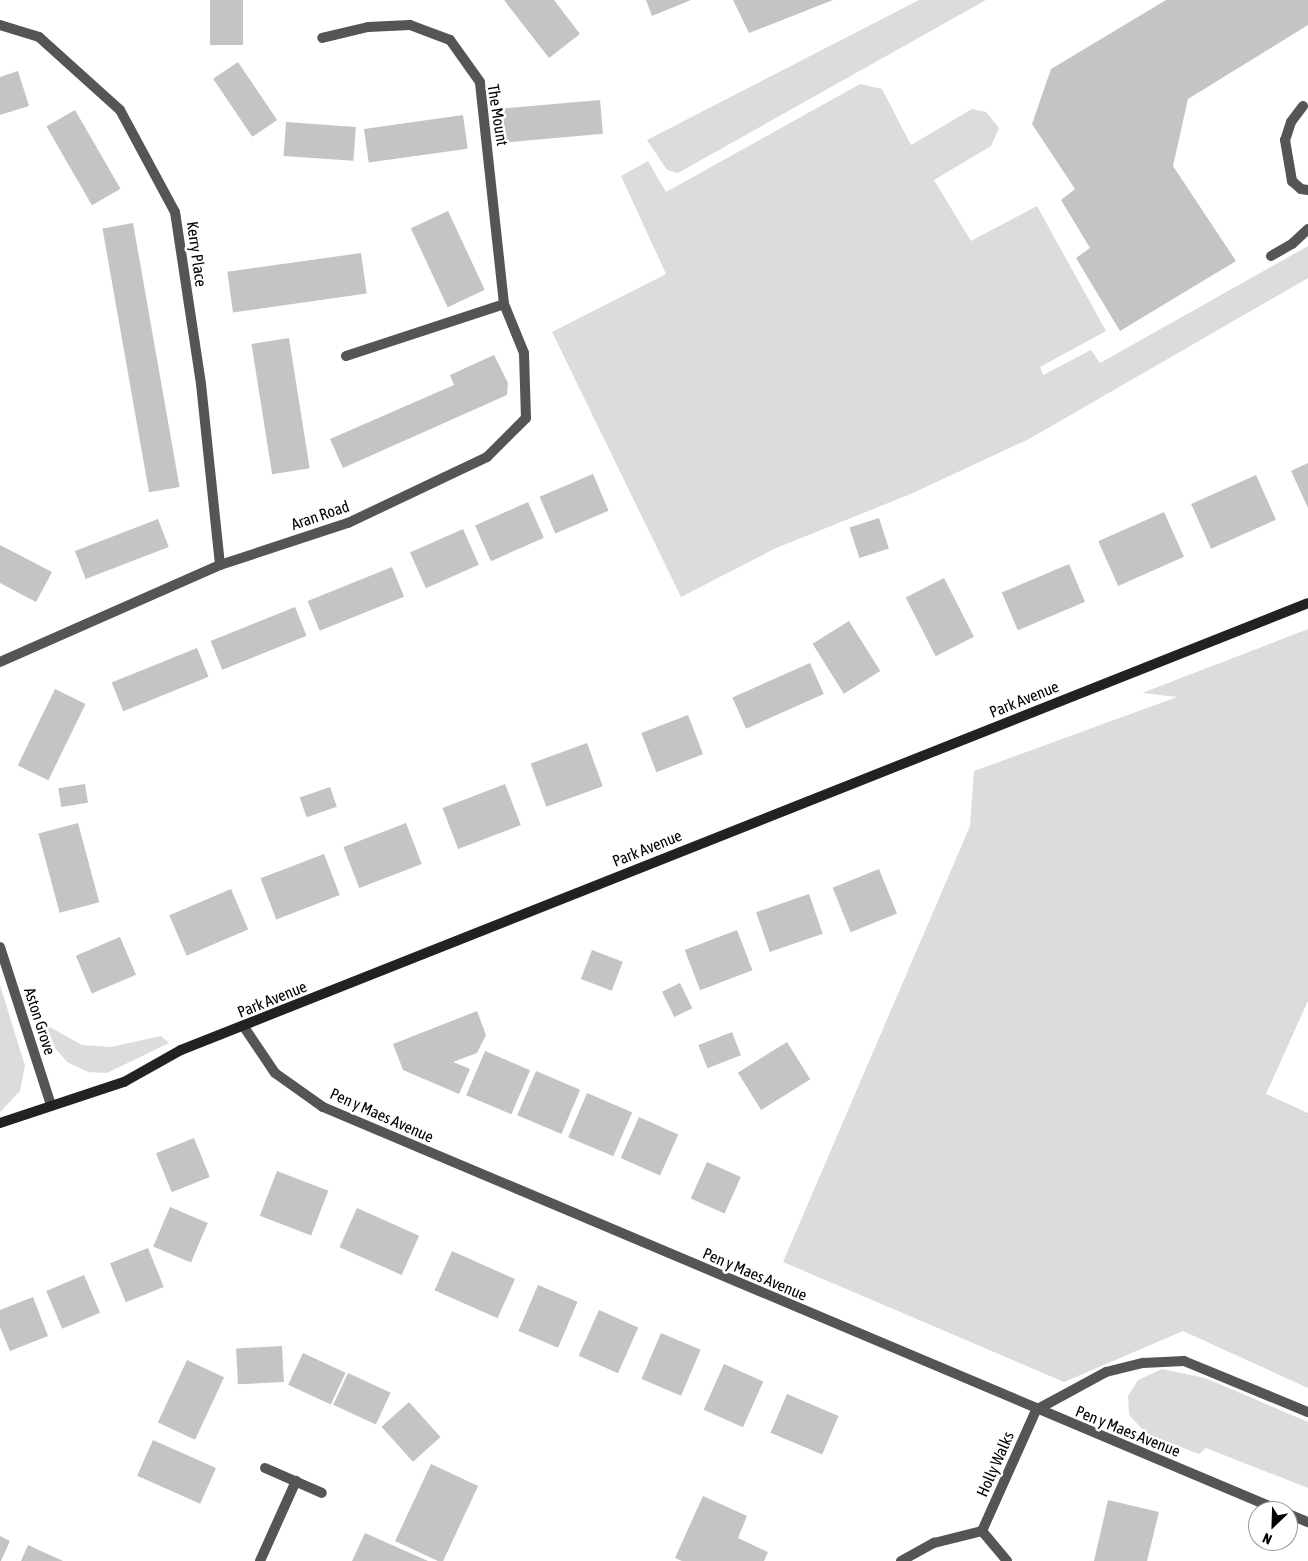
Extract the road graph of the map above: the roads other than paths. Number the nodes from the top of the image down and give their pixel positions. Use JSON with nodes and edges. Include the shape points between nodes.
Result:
{"nodes":[{"id":1,"x":0,"y":25,"type":"edge"},
{"id":2,"x":322,"y":38,"type":"dead end"},
{"id":3,"x":1303,"y":106,"type":"dead end"},
{"id":4,"x":1308,"y":190,"type":"edge"},
{"id":5,"x":1308,"y":229,"type":"edge"},
{"id":6,"x":1271,"y":256,"type":"dead end"},
{"id":7,"x":504,"y":304,"type":"junction"},
{"id":8,"x":346,"y":356,"type":"dead end"},
{"id":9,"x":220,"y":564,"type":"junction"},
{"id":10,"x":1308,"y":603,"type":"edge"},
{"id":11,"x":0,"y":662,"type":"edge"},
{"id":12,"x":0,"y":947,"type":"edge"},
{"id":13,"x":244,"y":1026,"type":"junction"},
{"id":14,"x":51,"y":1105,"type":"junction"},
{"id":15,"x":0,"y":1123,"type":"edge"},
{"id":16,"x":1036,"y":1410,"type":"junction"},
{"id":17,"x":1308,"y":1412,"type":"edge"},
{"id":18,"x":265,"y":1468,"type":"dead end"},
{"id":19,"x":296,"y":1481,"type":"junction"},
{"id":20,"x":322,"y":1493,"type":"dead end"},
{"id":21,"x":1258,"y":1501,"type":"edge"},
{"id":22,"x":982,"y":1531,"type":"junction"},
{"id":23,"x":260,"y":1561,"type":"edge"},
{"id":24,"x":901,"y":1561,"type":"edge"},
{"id":25,"x":1007,"y":1561,"type":"edge"}],
"edges":[{"from":1,"to":9,"type":"street","name":"Kerry Place","via":[[39,37],[120,110],[175,212],[201,384]]},
{"from":2,"to":7,"type":"street","name":"The Mount","via":[[368,27],[410,25],[450,40],[480,82]]},
{"from":3,"to":4,"type":"street","via":[[1291,122],[1285,140],[1292,181],[1301,189]]},
{"from":5,"to":6,"type":"street","via":[[1292,244]]},
{"from":7,"to":8,"type":"street"},
{"from":7,"to":9,"type":"street","name":"Aran Road","via":[[524,353],[526,418],[487,457],[348,523]]},
{"from":9,"to":11,"type":"street","name":"Aran Road"},
{"from":10,"to":13,"type":"street","name":"Park Avenue"},
{"from":12,"to":14,"type":"street","name":"Aston Grove"},
{"from":13,"to":14,"type":"street","name":"Park Avenue","via":[[181,1050],[124,1082]]},
{"from":13,"to":16,"type":"street","name":"Pen y Maes Avenue","via":[[275,1073],[323,1107]]},
{"from":14,"to":15,"type":"street","name":"Park Avenue"},
{"from":16,"to":17,"type":"street","via":[[1106,1372],[1143,1363],[1184,1361]]},
{"from":16,"to":21,"type":"street","name":"Pen y Maes Avenue"},
{"from":16,"to":22,"type":"street","name":"Holly Walks"},
{"from":18,"to":19,"type":"street"},
{"from":19,"to":20,"type":"street"},
{"from":19,"to":23,"type":"street"},
{"from":22,"to":24,"type":"street","via":[[934,1543]]},
{"from":22,"to":25,"type":"street"}]}
